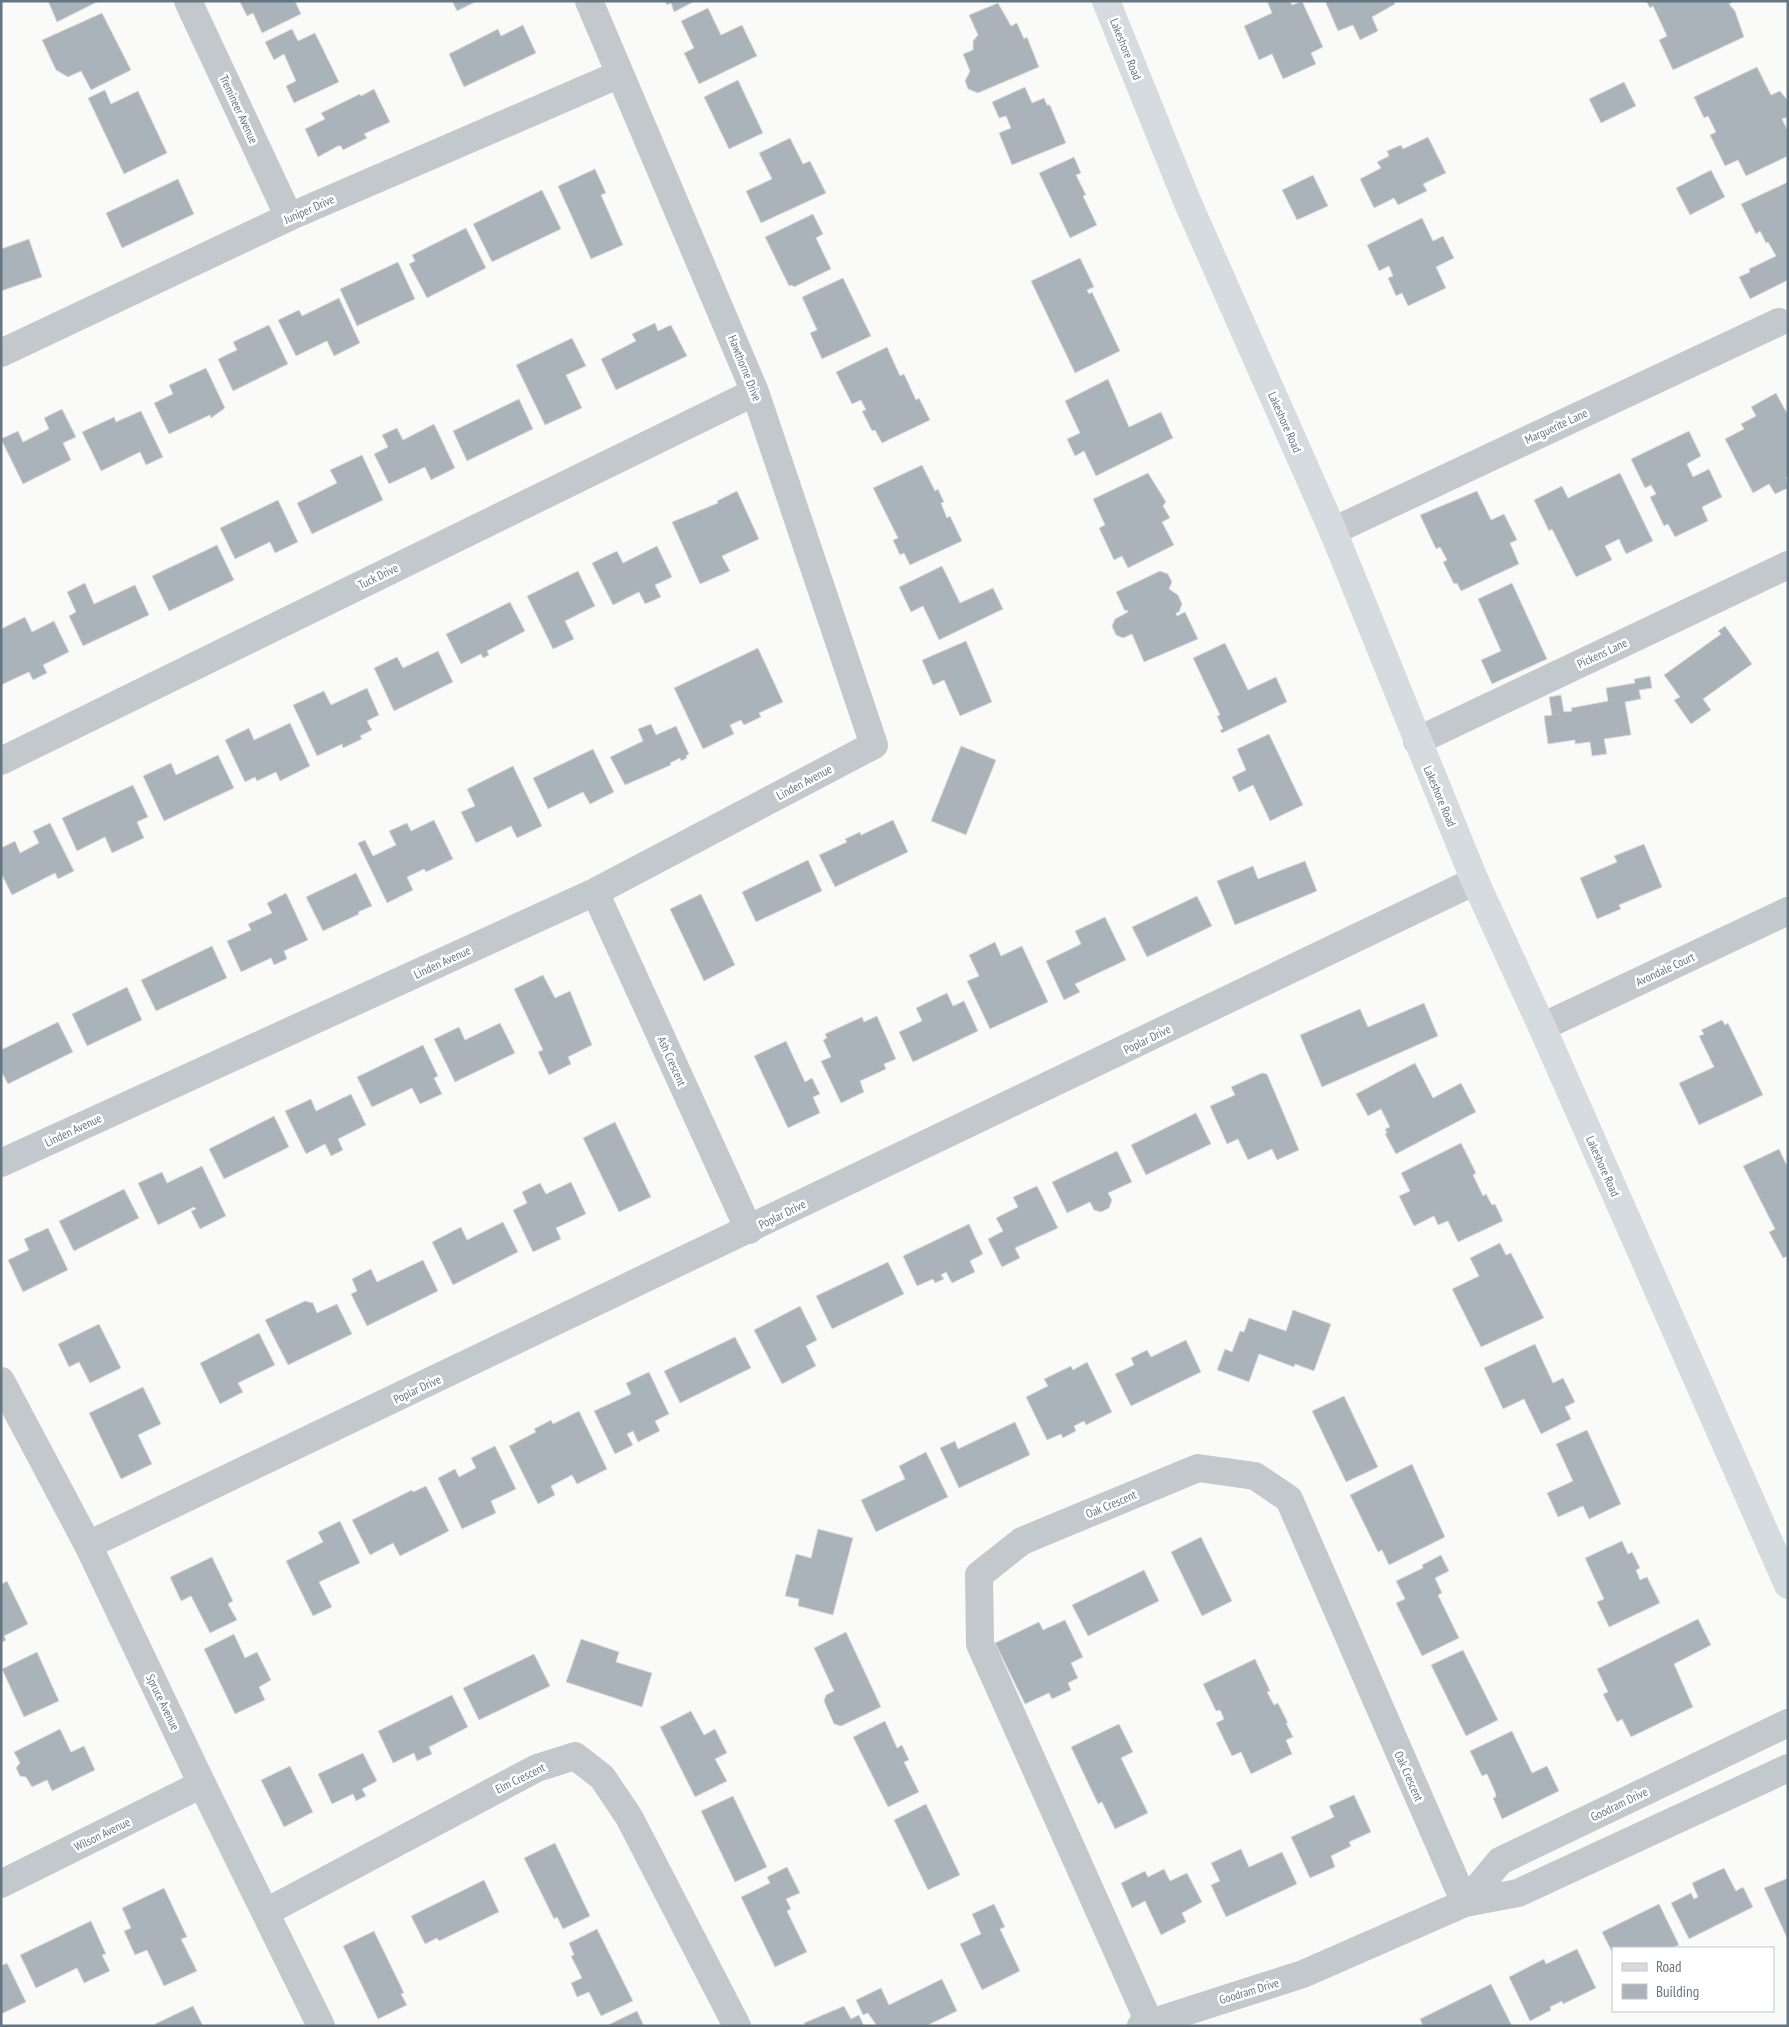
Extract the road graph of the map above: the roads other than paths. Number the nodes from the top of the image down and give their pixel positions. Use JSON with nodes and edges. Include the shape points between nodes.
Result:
{"nodes":[{"id":1,"x":188,"y":1,"type":"edge"},
{"id":2,"x":589,"y":1,"type":"edge"},
{"id":3,"x":1106,"y":1,"type":"edge"},
{"id":4,"x":620,"y":74,"type":"junction"},
{"id":5,"x":290,"y":217,"type":"junction"},
{"id":6,"x":1779,"y":322,"type":"dead end"},
{"id":7,"x":1,"y":353,"type":"edge"},
{"id":8,"x":755,"y":392,"type":"junction"},
{"id":9,"x":1333,"y":531,"type":"junction"},
{"id":10,"x":1788,"y":565,"type":"edge"},
{"id":11,"x":1417,"y":741,"type":"junction"},
{"id":12,"x":874,"y":745,"type":"joint"},
{"id":13,"x":1,"y":761,"type":"edge"},
{"id":14,"x":1475,"y":881,"type":"junction"},
{"id":15,"x":595,"y":892,"type":"junction"},
{"id":16,"x":1788,"y":911,"type":"edge"},
{"id":17,"x":1542,"y":1027,"type":"junction"},
{"id":18,"x":1,"y":1163,"type":"edge"},
{"id":19,"x":749,"y":1230,"type":"junction"},
{"id":20,"x":1,"y":1381,"type":"edge"},
{"id":21,"x":88,"y":1545,"type":"junction"},
{"id":22,"x":1788,"y":1584,"type":"edge"},
{"id":23,"x":1788,"y":1724,"type":"edge"},
{"id":24,"x":1788,"y":1768,"type":"edge"},
{"id":25,"x":202,"y":1784,"type":"junction"},
{"id":26,"x":1,"y":1884,"type":"edge"},
{"id":27,"x":1465,"y":1903,"type":"junction"},
{"id":28,"x":266,"y":1912,"type":"junction"},
{"id":29,"x":1145,"y":2024,"type":"edge"},
{"id":30,"x":321,"y":2026,"type":"edge"},
{"id":31,"x":737,"y":2026,"type":"edge"}],
"edges":[{"from":1,"to":5,"type":"street","name":"Tremineer Avenue"},
{"from":2,"to":4,"type":"street","name":"Hawthorne Drive"},
{"from":3,"to":9,"type":"main road","name":"Lakeshore Road","via":[[1187,201]]},
{"from":4,"to":5,"type":"street","name":"Juniper Drive"},
{"from":4,"to":8,"type":"street","name":"Hawthorne Drive"},
{"from":5,"to":7,"type":"street","name":"Juniper Drive"},
{"from":6,"to":9,"type":"street","name":"Marguerite Lane"},
{"from":8,"to":12,"type":"street","name":"Hawthorne Drive"},
{"from":8,"to":13,"type":"street","name":"Tuck Drive"},
{"from":9,"to":11,"type":"main road","name":"Lakeshore Road"},
{"from":10,"to":11,"type":"street","name":"Pickens Lane"},
{"from":11,"to":14,"type":"main road","name":"Lakeshore Road"},
{"from":12,"to":15,"type":"street","name":"Linden Avenue"},
{"from":14,"to":17,"type":"main road","name":"Lakeshore Road"},
{"from":14,"to":19,"type":"street","name":"Poplar Drive"},
{"from":15,"to":18,"type":"street","name":"Linden Avenue"},
{"from":15,"to":19,"type":"street","name":"Ash Crescent"},
{"from":16,"to":17,"type":"street","name":"Avondale Court"},
{"from":17,"to":22,"type":"main road","name":"Lakeshore Road"},
{"from":19,"to":21,"type":"street","name":"Poplar Drive"},
{"from":20,"to":21,"type":"street","name":"Spruce Avenue"},
{"from":21,"to":25,"type":"street","name":"Spruce Avenue"},
{"from":23,"to":27,"type":"street","name":"Goodram Drive","via":[[1500,1861]]},
{"from":24,"to":27,"type":"street","name":"Goodram Drive","via":[[1518,1893]]},
{"from":25,"to":26,"type":"street","name":"Wilson Avenue"},
{"from":25,"to":28,"type":"street","name":"Spruce Avenue"},
{"from":27,"to":29,"type":"street","name":"Goodram Drive","via":[[1303,1974]]},
{"from":27,"to":29,"type":"street","name":"Oak Crescent","via":[[1289,1500],[1255,1476],[1198,1468],[1022,1541],[979,1575],[980,1644]]},
{"from":28,"to":30,"type":"street","name":"Spruce Avenue"},
{"from":28,"to":31,"type":"street","name":"Elm Crescent","via":[[537,1768],[575,1756],[602,1776],[628,1817]]}]}
